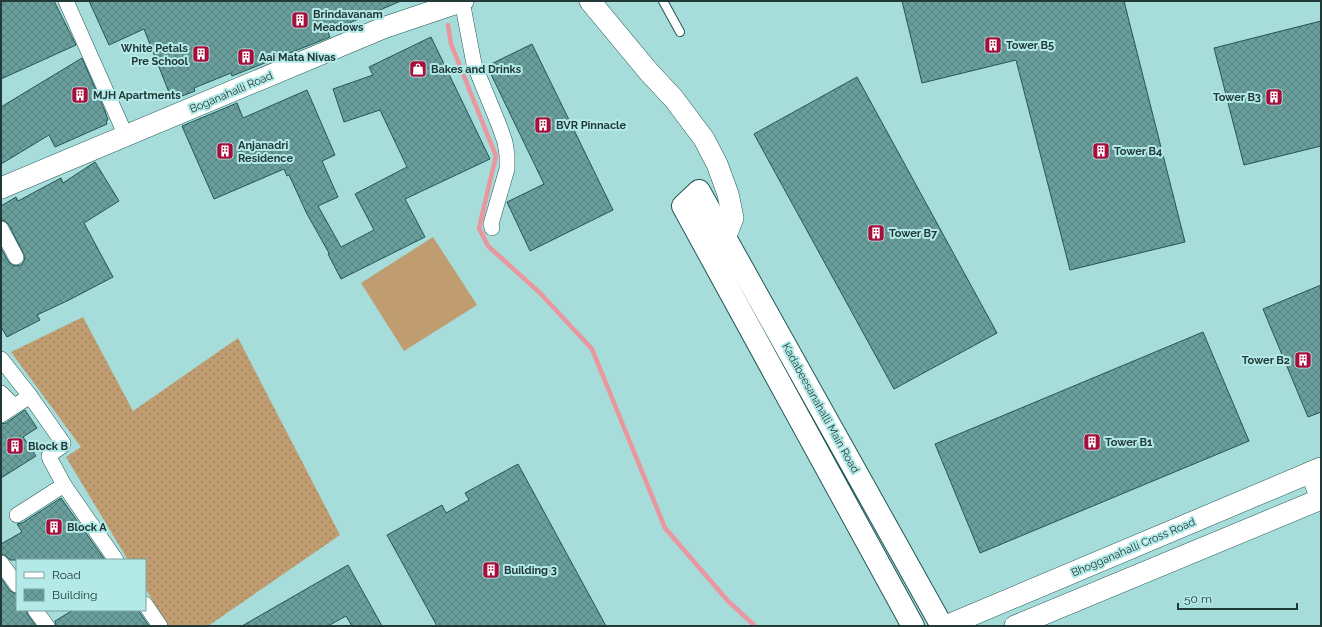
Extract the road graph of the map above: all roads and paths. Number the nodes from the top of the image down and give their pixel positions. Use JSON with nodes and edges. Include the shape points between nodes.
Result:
{"nodes":[{"id":1,"x":66,"y":1,"type":"edge"},
{"id":2,"x":462,"y":1,"type":"edge"},
{"id":3,"x":590,"y":1,"type":"edge"},
{"id":4,"x":663,"y":1,"type":"edge"},
{"id":5,"x":680,"y":32,"type":"dead end"},
{"id":6,"x":126,"y":136,"type":"junction"},
{"id":7,"x":1,"y":188,"type":"edge"},
{"id":8,"x":492,"y":228,"type":"dead end"},
{"id":9,"x":1,"y":229,"type":"edge"},
{"id":10,"x":725,"y":238,"type":"junction"},
{"id":11,"x":16,"y":257,"type":"dead end"},
{"id":12,"x":1,"y":359,"type":"edge"},
{"id":13,"x":1,"y":394,"type":"edge"},
{"id":14,"x":30,"y":396,"type":"junction"},
{"id":15,"x":14,"y":406,"type":"junction"},
{"id":16,"x":1,"y":415,"type":"edge"},
{"id":17,"x":1316,"y":470,"type":"edge"},
{"id":18,"x":64,"y":486,"type":"junction"},
{"id":19,"x":1321,"y":499,"type":"edge"},
{"id":20,"x":17,"y":515,"type":"dead end"},
{"id":21,"x":115,"y":559,"type":"edge"},
{"id":22,"x":1,"y":563,"type":"edge"},
{"id":23,"x":16,"y":584,"type":"edge"},
{"id":24,"x":146,"y":605,"type":"edge"},
{"id":25,"x":36,"y":611,"type":"edge"},
{"id":26,"x":47,"y":626,"type":"edge"},
{"id":27,"x":160,"y":626,"type":"edge"},
{"id":28,"x":913,"y":626,"type":"edge"},
{"id":29,"x":942,"y":626,"type":"edge"},
{"id":30,"x":946,"y":626,"type":"edge"},
{"id":31,"x":1015,"y":626,"type":"edge"}],
"edges":[{"from":1,"to":6,"type":"street"},
{"from":2,"to":6,"type":"street","name":"Boganahalli Road","via":[[383,28]]},
{"from":2,"to":8,"type":"street","via":[[474,64],[499,125],[507,155]]},
{"from":3,"to":10,"type":"street","via":[[674,99],[704,139],[728,194],[733,218]]},
{"from":4,"to":5,"type":"lane"},
{"from":6,"to":7,"type":"street","name":"Boganahalli Road"},
{"from":9,"to":11,"type":"street"},
{"from":10,"to":28,"type":"main road","name":"Kadabeesanahalli Main Road","via":[[699,191],[683,206]]},
{"from":10,"to":29,"type":"main road","name":"Kadabeesanahalli Main Road"},
{"from":12,"to":14,"type":"street"},
{"from":13,"to":15,"type":"street"},
{"from":14,"to":15,"type":"street"},
{"from":14,"to":18,"type":"street","via":[[63,443],[49,456]]},
{"from":15,"to":16,"type":"street"},
{"from":17,"to":19,"type":"street"},
{"from":17,"to":30,"type":"street","name":"Bhogganahalli Cross Road"},
{"from":18,"to":20,"type":"street"},
{"from":18,"to":21,"type":"street"},
{"from":19,"to":31,"type":"street"},
{"from":22,"to":23,"type":"street"},
{"from":24,"to":27,"type":"street"},
{"from":25,"to":26,"type":"street"}]}
